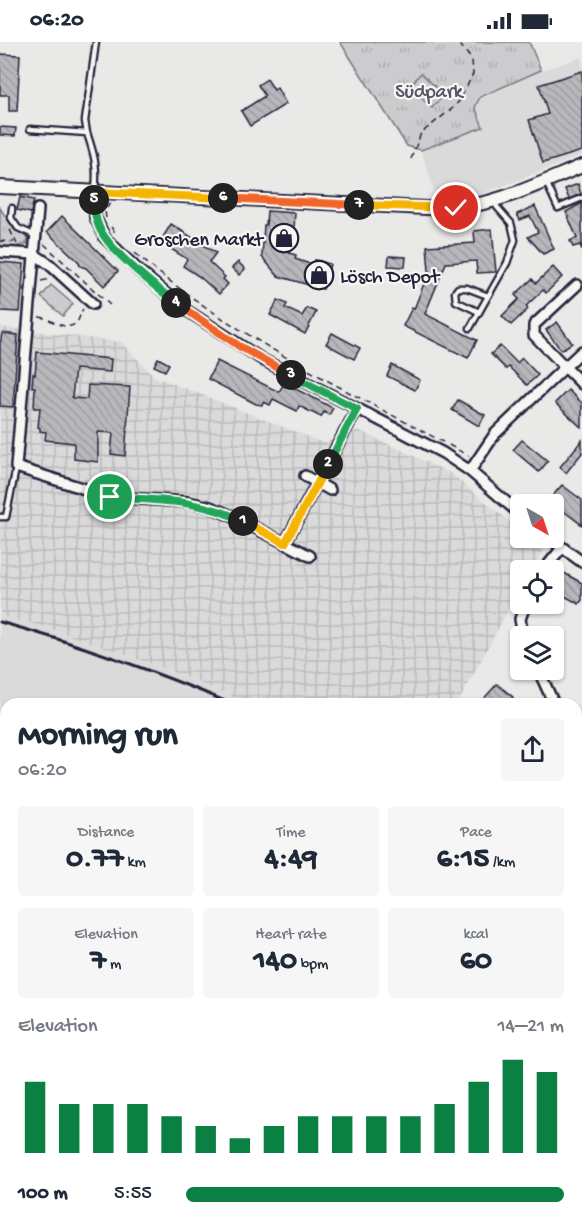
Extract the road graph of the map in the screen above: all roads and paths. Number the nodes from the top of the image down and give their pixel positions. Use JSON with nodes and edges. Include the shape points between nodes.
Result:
{"nodes":[{"id":1,"x":96,"y":42,"type":"edge"},
{"id":2,"x":458,"y":42,"type":"edge"},
{"id":3,"x":30,"y":129,"type":"dead end"},
{"id":4,"x":87,"y":133,"type":"junction"},
{"id":5,"x":411,"y":159,"type":"dead end"},
{"id":6,"x":582,"y":166,"type":"edge"},
{"id":7,"x":545,"y":181,"type":"junction"},
{"id":8,"x":0,"y":187,"type":"edge"},
{"id":9,"x":94,"y":192,"type":"junction"},
{"id":10,"x":582,"y":198,"type":"edge"},
{"id":11,"x":112,"y":201,"type":"dead end"},
{"id":12,"x":494,"y":201,"type":"junction"},
{"id":13,"x":12,"y":208,"type":"dead end"},
{"id":14,"x":38,"y":209,"type":"dead end"},
{"id":15,"x":12,"y":220,"type":"junction"},
{"id":16,"x":36,"y":236,"type":"junction"},
{"id":17,"x":120,"y":240,"type":"dead end"},
{"id":18,"x":0,"y":241,"type":"edge"},
{"id":19,"x":16,"y":242,"type":"junction"},
{"id":20,"x":0,"y":252,"type":"edge"},
{"id":21,"x":134,"y":253,"type":"dead end"},
{"id":22,"x":30,"y":254,"type":"junction"},
{"id":23,"x":58,"y":272,"type":"junction"},
{"id":24,"x":32,"y":281,"type":"junction"},
{"id":25,"x":577,"y":285,"type":"dead end"},
{"id":26,"x":488,"y":296,"type":"junction"},
{"id":27,"x":91,"y":303,"type":"joint"},
{"id":28,"x":110,"y":304,"type":"dead end"},
{"id":29,"x":479,"y":312,"type":"junction"},
{"id":30,"x":28,"y":317,"type":"junction"},
{"id":31,"x":470,"y":328,"type":"dead end"},
{"id":32,"x":582,"y":351,"type":"edge"},
{"id":33,"x":565,"y":367,"type":"junction"},
{"id":34,"x":582,"y":384,"type":"edge"},
{"id":35,"x":357,"y":409,"type":"junction"},
{"id":36,"x":477,"y":461,"type":"junction"},
{"id":37,"x":16,"y":467,"type":"junction"},
{"id":38,"x":470,"y":471,"type":"junction"},
{"id":39,"x":305,"y":476,"type":"dead end"},
{"id":40,"x":318,"y":484,"type":"junction"},
{"id":41,"x":330,"y":490,"type":"dead end"},
{"id":42,"x":510,"y":505,"type":"edge"},
{"id":43,"x":0,"y":517,"type":"edge"},
{"id":44,"x":285,"y":543,"type":"junction"},
{"id":45,"x":562,"y":548,"type":"joint"},
{"id":46,"x":309,"y":556,"type":"dead end"},
{"id":47,"x":552,"y":560,"type":"edge"},
{"id":48,"x":582,"y":562,"type":"edge"},
{"id":49,"x":543,"y":680,"type":"edge"},
{"id":50,"x":551,"y":698,"type":"edge"}],
"edges":[{"from":1,"to":4,"type":"lane","via":[[85,120]]},
{"from":2,"to":5,"type":"path","via":[[472,60],[473,74],[453,108],[421,133]]},
{"from":3,"to":4,"type":"lane"},
{"from":4,"to":9,"type":"lane","via":[[95,156]]},
{"from":6,"to":7,"type":"street"},
{"from":7,"to":10,"type":"lane","via":[[558,208]]},
{"from":7,"to":12,"type":"street"},
{"from":8,"to":9,"type":"street"},
{"from":9,"to":12,"type":"street","via":[[430,209]]},
{"from":9,"to":35,"type":"street","via":[[95,217],[105,238],[172,300],[247,350]]},
{"from":11,"to":17,"type":"path","via":[[105,211],[107,222]]},
{"from":12,"to":26,"type":"lane","via":[[511,223],[515,240]]},
{"from":13,"to":15,"type":"lane"},
{"from":14,"to":16,"type":"street"},
{"from":15,"to":16,"type":"lane","via":[[18,228]]},
{"from":15,"to":19,"type":"path","via":[[9,228]]},
{"from":16,"to":22,"type":"street"},
{"from":16,"to":28,"type":"path"},
{"from":18,"to":19,"type":"path"},
{"from":19,"to":22,"type":"path"},
{"from":20,"to":22,"type":"street"},
{"from":21,"to":36,"type":"path","via":[[181,290],[272,350]]},
{"from":22,"to":23,"type":"street"},
{"from":22,"to":24,"type":"street"},
{"from":23,"to":24,"type":"path","via":[[50,279]]},
{"from":23,"to":27,"type":"street"},
{"from":24,"to":30,"type":"street"},
{"from":25,"to":33,"type":"street","via":[[534,325],[534,335]]},
{"from":26,"to":29,"type":"lane"},
{"from":26,"to":29,"type":"lane","via":[[467,288],[455,292],[456,300]]},
{"from":27,"to":30,"type":"path","via":[[70,326],[44,317]]},
{"from":29,"to":31,"type":"lane"},
{"from":30,"to":37,"type":"street"},
{"from":32,"to":33,"type":"street"},
{"from":33,"to":34,"type":"street"},
{"from":33,"to":36,"type":"street","via":[[495,434]]},
{"from":35,"to":38,"type":"street"},
{"from":35,"to":40,"type":"street"},
{"from":36,"to":38,"type":"street"},
{"from":37,"to":43,"type":"lane","via":[[6,518]]},
{"from":37,"to":44,"type":"street","via":[[110,497],[210,507]]},
{"from":38,"to":42,"type":"street"},
{"from":39,"to":40,"type":"street"},
{"from":40,"to":41,"type":"street"},
{"from":40,"to":44,"type":"street"},
{"from":44,"to":46,"type":"street"},
{"from":45,"to":47,"type":"street"},
{"from":45,"to":48,"type":"street"},
{"from":49,"to":50,"type":"street"}]}
